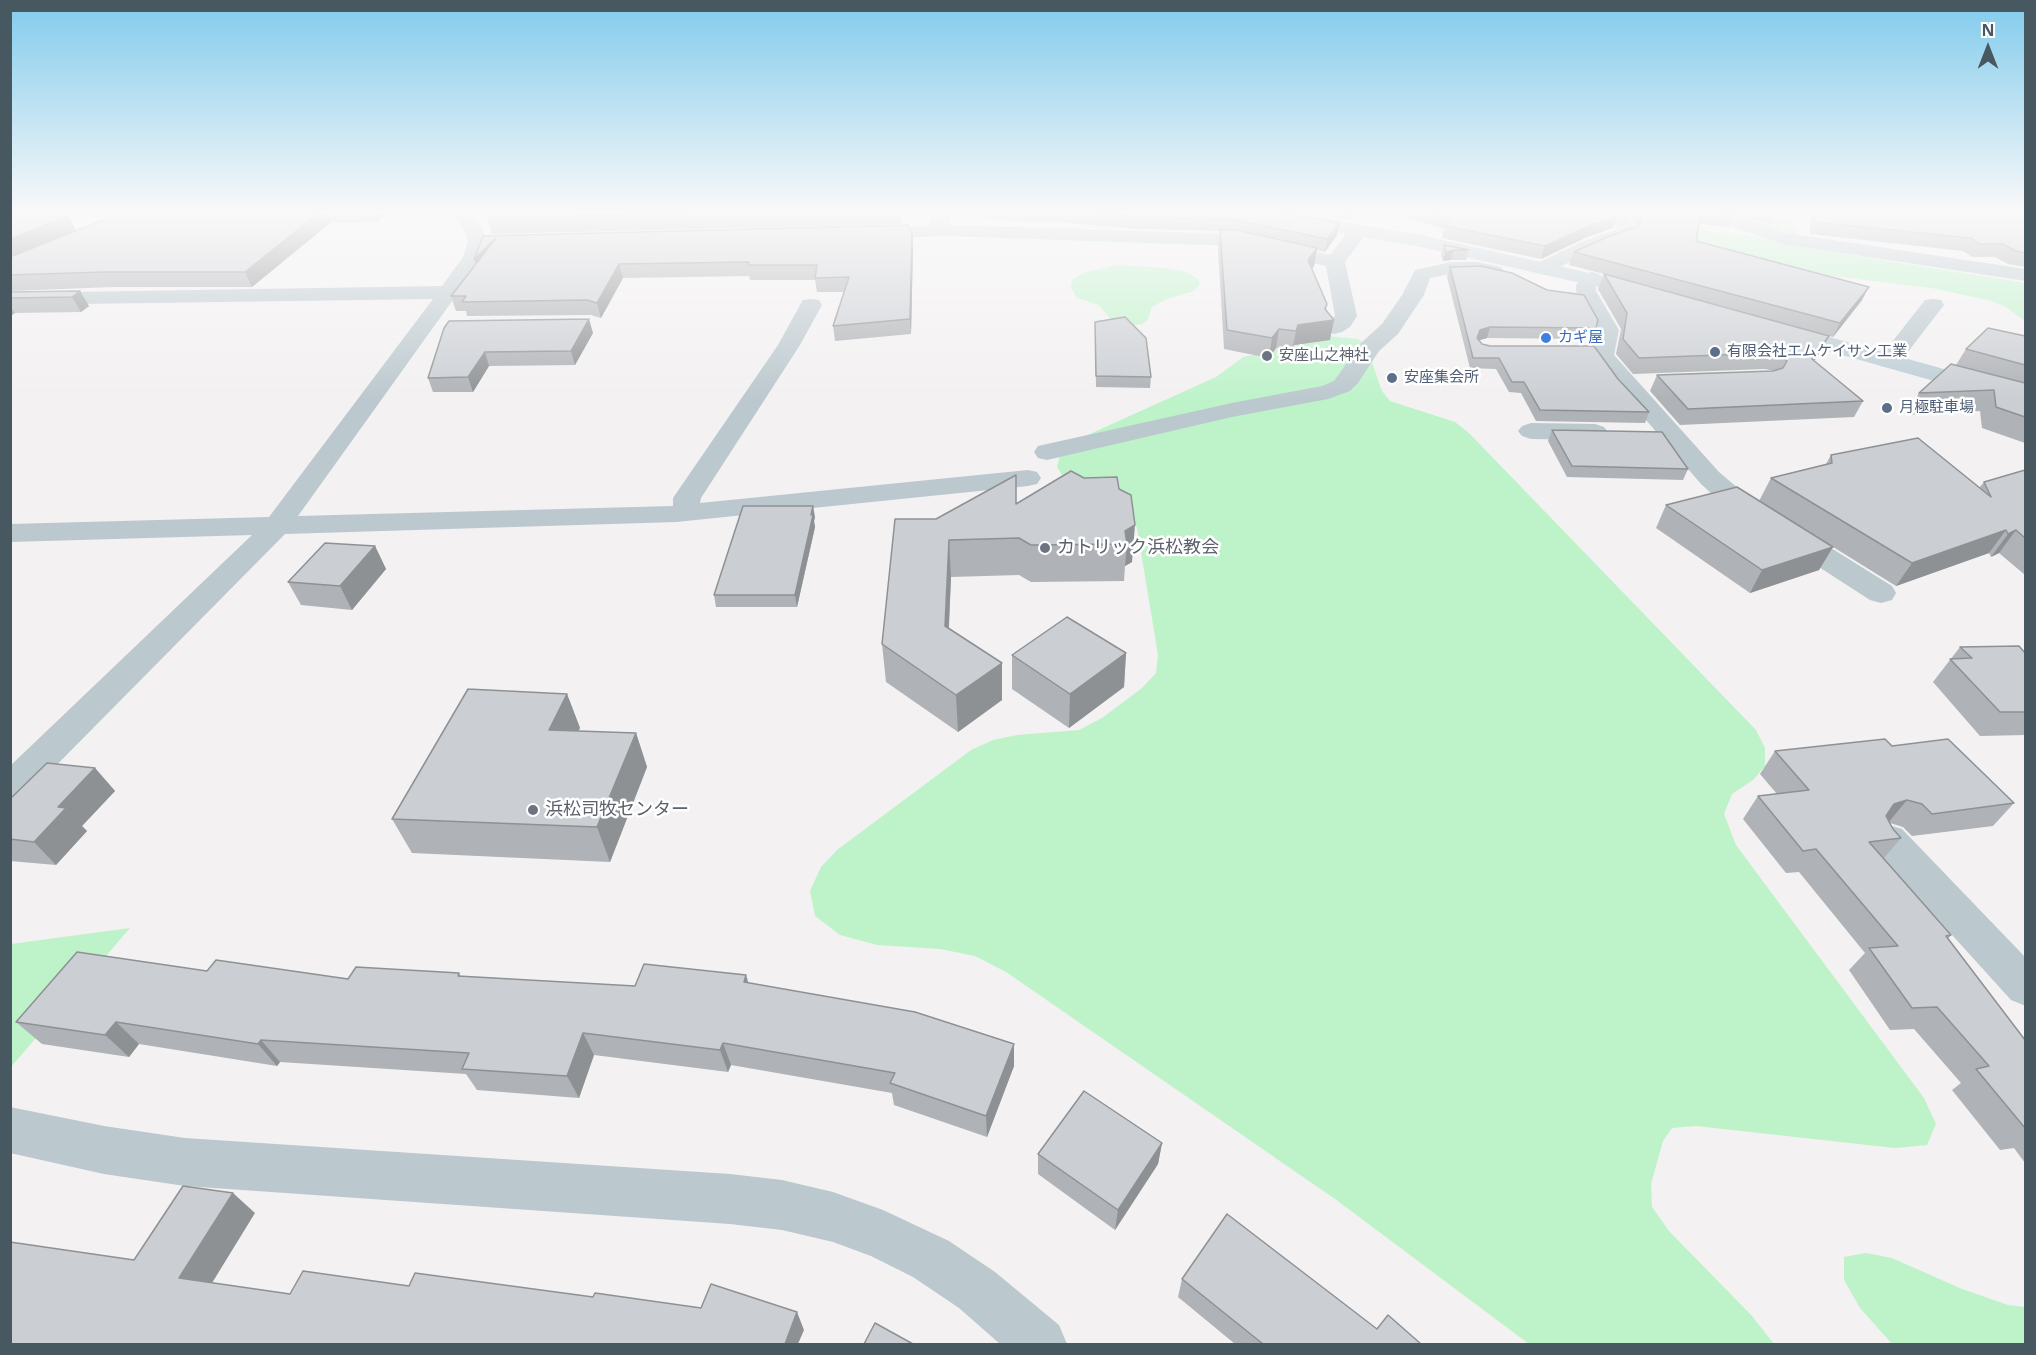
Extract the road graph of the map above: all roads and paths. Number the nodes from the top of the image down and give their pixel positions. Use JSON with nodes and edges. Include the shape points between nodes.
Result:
{"nodes":[{"id":1,"x":462,"y":274,"type":"edge"},
{"id":2,"x":1337,"y":274,"type":"edge"},
{"id":3,"x":1422,"y":274,"type":"edge"},
{"id":4,"x":1508,"y":274,"type":"edge"},
{"id":5,"x":1561,"y":274,"type":"edge"},
{"id":6,"x":1534,"y":287,"type":"edge"},
{"id":7,"x":1591,"y":287,"type":"junction"},
{"id":8,"x":449,"y":292,"type":"junction"},
{"id":9,"x":1563,"y":296,"type":"edge"},
{"id":10,"x":1665,"y":297,"type":"edge"},
{"id":11,"x":10,"y":299,"type":"edge"},
{"id":12,"x":811,"y":305,"type":"dead end"},
{"id":13,"x":1933,"y":305,"type":"dead end"},
{"id":14,"x":1760,"y":324,"type":"edge"},
{"id":15,"x":1334,"y":327,"type":"edge"},
{"id":16,"x":1888,"y":361,"type":"junction"},
{"id":17,"x":1660,"y":382,"type":"edge"},
{"id":18,"x":1624,"y":383,"type":"junction"},
{"id":19,"x":2025,"y":400,"type":"edge"},
{"id":20,"x":1531,"y":431,"type":"dead end"},
{"id":21,"x":1669,"y":433,"type":"junction"},
{"id":22,"x":1047,"y":452,"type":"dead end"},
{"id":23,"x":1028,"y":478,"type":"dead end"},
{"id":24,"x":686,"y":513,"type":"junction"},
{"id":25,"x":278,"y":525,"type":"junction"},
{"id":26,"x":10,"y":533,"type":"edge"},
{"id":27,"x":1881,"y":593,"type":"dead end"},
{"id":28,"x":10,"y":789,"type":"edge"},
{"id":29,"x":1889,"y":840,"type":"edge"},
{"id":30,"x":2025,"y":987,"type":"edge"},
{"id":31,"x":10,"y":1130,"type":"edge"},
{"id":32,"x":1040,"y":1344,"type":"edge"}],
"edges":[{"from":1,"to":8,"type":"street"},
{"from":2,"to":15,"type":"street","via":[[1346,316]]},
{"from":3,"to":22,"type":"street","via":[[1390,329],[1370,347],[1350,378],[1335,389]]},
{"from":4,"to":6,"type":"street"},
{"from":5,"to":7,"type":"main road"},
{"from":7,"to":9,"type":"street"},
{"from":7,"to":10,"type":"main road"},
{"from":7,"to":18,"type":"street","via":[[1608,330],[1590,349],[1602,356]]},
{"from":8,"to":11,"type":"street"},
{"from":8,"to":25,"type":"street","via":[[436,326]]},
{"from":12,"to":24,"type":"street","via":[[789,345],[687,498]]},
{"from":13,"to":16,"type":"street"},
{"from":14,"to":16,"type":"main road"},
{"from":16,"to":19,"type":"main road"},
{"from":17,"to":18,"type":"street"},
{"from":18,"to":21,"type":"street"},
{"from":20,"to":21,"type":"street"},
{"from":21,"to":27,"type":"street","via":[[1736,501]]},
{"from":23,"to":24,"type":"street"},
{"from":24,"to":25,"type":"street"},
{"from":25,"to":26,"type":"street"},
{"from":25,"to":28,"type":"street"},
{"from":29,"to":30,"type":"street"},
{"from":31,"to":32,"type":"street","via":[[185,1162],[782,1205],[833,1217],[883,1235],[931,1259],[977,1290]]}]}
